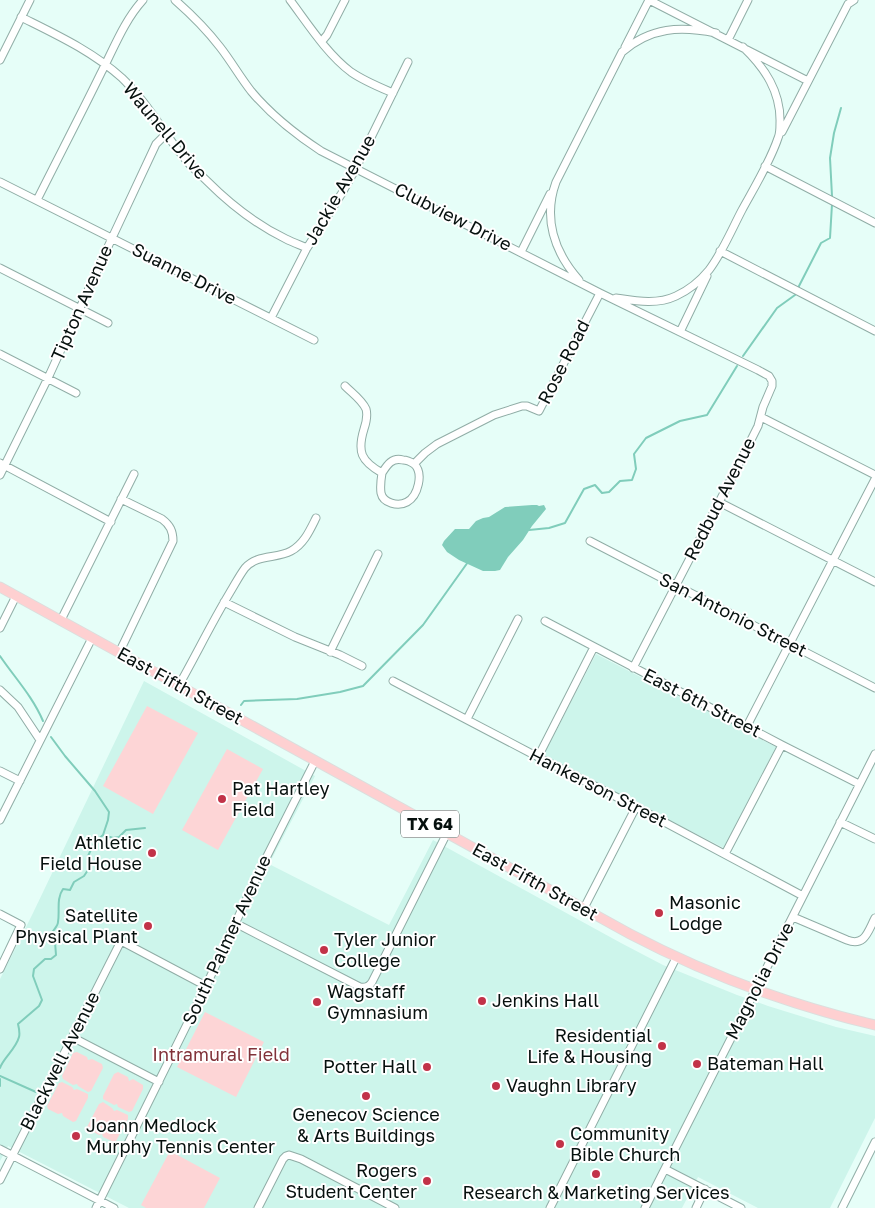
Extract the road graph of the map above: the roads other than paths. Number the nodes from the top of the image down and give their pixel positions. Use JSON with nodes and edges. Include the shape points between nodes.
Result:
{"nodes":[{"id":1,"x":30,"y":0,"type":"edge"},
{"id":2,"x":143,"y":0,"type":"edge"},
{"id":3,"x":175,"y":0,"type":"edge"},
{"id":4,"x":290,"y":0,"type":"edge"},
{"id":5,"x":345,"y":0,"type":"edge"},
{"id":6,"x":649,"y":0,"type":"edge"},
{"id":7,"x":748,"y":0,"type":"edge"},
{"id":8,"x":848,"y":1,"type":"edge"},
{"id":9,"x":21,"y":17,"type":"junction"},
{"id":10,"x":716,"y":33,"type":"junction"},
{"id":11,"x":728,"y":40,"type":"junction"},
{"id":12,"x":322,"y":42,"type":"junction"},
{"id":13,"x":743,"y":47,"type":"junction"},
{"id":14,"x":622,"y":52,"type":"junction"},
{"id":15,"x":0,"y":60,"type":"edge"},
{"id":16,"x":408,"y":62,"type":"dead end"},
{"id":17,"x":106,"y":65,"type":"junction"},
{"id":18,"x":808,"y":81,"type":"junction"},
{"id":19,"x":393,"y":93,"type":"junction"},
{"id":20,"x":167,"y":133,"type":"junction"},
{"id":21,"x":778,"y":139,"type":"junction"},
{"id":22,"x":765,"y":166,"type":"junction"},
{"id":23,"x":356,"y":168,"type":"junction"},
{"id":24,"x":0,"y":182,"type":"edge"},
{"id":25,"x":556,"y":182,"type":"junction"},
{"id":26,"x":37,"y":200,"type":"junction"},
{"id":27,"x":875,"y":224,"type":"edge"},
{"id":28,"x":112,"y":238,"type":"junction"},
{"id":29,"x":307,"y":248,"type":"junction"},
{"id":30,"x":720,"y":251,"type":"junction"},
{"id":31,"x":521,"y":252,"type":"junction"},
{"id":32,"x":0,"y":268,"type":"edge"},
{"id":33,"x":710,"y":268,"type":"junction"},
{"id":34,"x":582,"y":284,"type":"junction"},
{"id":35,"x":600,"y":293,"type":"junction"},
{"id":36,"x":608,"y":297,"type":"junction"},
{"id":37,"x":80,"y":308,"type":"junction"},
{"id":38,"x":272,"y":318,"type":"junction"},
{"id":39,"x":108,"y":323,"type":"dead end"},
{"id":40,"x":875,"y":331,"type":"edge"},
{"id":41,"x":680,"y":332,"type":"junction"},
{"id":42,"x":314,"y":340,"type":"dead end"},
{"id":43,"x":0,"y":354,"type":"edge"},
{"id":44,"x":48,"y":378,"type":"junction"},
{"id":45,"x":772,"y":381,"type":"joint"},
{"id":46,"x":345,"y":386,"type":"dead end"},
{"id":47,"x":76,"y":393,"type":"dead end"},
{"id":48,"x":761,"y":417,"type":"junction"},
{"id":49,"x":2,"y":464,"type":"edge"},
{"id":50,"x":414,"y":464,"type":"junction"},
{"id":51,"x":382,"y":473,"type":"junction"},
{"id":52,"x":134,"y":474,"type":"dead end"},
{"id":53,"x":0,"y":475,"type":"edge"},
{"id":54,"x":875,"y":475,"type":"edge"},
{"id":55,"x":875,"y":479,"type":"edge"},
{"id":56,"x":122,"y":499,"type":"junction"},
{"id":57,"x":719,"y":502,"type":"junction"},
{"id":58,"x":316,"y":518,"type":"dead end"},
{"id":59,"x":110,"y":522,"type":"junction"},
{"id":60,"x":590,"y":541,"type":"dead end"},
{"id":61,"x":378,"y":554,"type":"dead end"},
{"id":62,"x":833,"y":560,"type":"junction"},
{"id":63,"x":875,"y":582,"type":"edge"},
{"id":64,"x":676,"y":586,"type":"junction"},
{"id":65,"x":0,"y":587,"type":"edge"},
{"id":66,"x":16,"y":596,"type":"junction"},
{"id":67,"x":224,"y":602,"type":"junction"},
{"id":68,"x":518,"y":619,"type":"dead end"},
{"id":69,"x":61,"y":620,"type":"junction"},
{"id":70,"x":546,"y":621,"type":"dead end"},
{"id":71,"x":0,"y":628,"type":"edge"},
{"id":72,"x":92,"y":638,"type":"junction"},
{"id":73,"x":789,"y":644,"type":"junction"},
{"id":74,"x":594,"y":647,"type":"junction"},
{"id":75,"x":330,"y":652,"type":"junction"},
{"id":76,"x":119,"y":653,"type":"junction"},
{"id":77,"x":362,"y":666,"type":"dead end"},
{"id":78,"x":633,"y":668,"type":"junction"},
{"id":79,"x":393,"y":681,"type":"dead end"},
{"id":80,"x":179,"y":685,"type":"junction"},
{"id":81,"x":875,"y":688,"type":"edge"},
{"id":82,"x":0,"y":690,"type":"edge"},
{"id":83,"x":467,"y":719,"type":"junction"},
{"id":84,"x":747,"y":726,"type":"junction"},
{"id":85,"x":40,"y":740,"type":"junction"},
{"id":86,"x":782,"y":745,"type":"junction"},
{"id":87,"x":875,"y":754,"type":"edge"},
{"id":88,"x":538,"y":757,"type":"junction"},
{"id":89,"x":315,"y":761,"type":"junction"},
{"id":90,"x":0,"y":771,"type":"edge"},
{"id":91,"x":20,"y":781,"type":"junction"},
{"id":92,"x":860,"y":784,"type":"junction"},
{"id":93,"x":636,"y":807,"type":"junction"},
{"id":94,"x":0,"y":820,"type":"edge"},
{"id":95,"x":840,"y":822,"type":"junction"},
{"id":96,"x":447,"y":834,"type":"junction"},
{"id":97,"x":875,"y":839,"type":"edge"},
{"id":98,"x":725,"y":854,"type":"junction"},
{"id":99,"x":803,"y":896,"type":"junction"},
{"id":100,"x":584,"y":908,"type":"junction"},
{"id":101,"x":0,"y":914,"type":"edge"},
{"id":102,"x":793,"y":917,"type":"junction"},
{"id":103,"x":875,"y":918,"type":"edge"},
{"id":104,"x":235,"y":924,"type":"junction"},
{"id":105,"x":676,"y":958,"type":"junction"},
{"id":106,"x":0,"y":969,"type":"edge"},
{"id":107,"x":206,"y":986,"type":"junction"},
{"id":108,"x":756,"y":990,"type":"junction"},
{"id":109,"x":875,"y":1025,"type":"edge"},
{"id":110,"x":72,"y":1037,"type":"junction"},
{"id":111,"x":159,"y":1082,"type":"junction"},
{"id":112,"x":875,"y":1142,"type":"edge"},
{"id":113,"x":0,"y":1149,"type":"edge"},
{"id":114,"x":12,"y":1156,"type":"junction"},
{"id":115,"x":665,"y":1169,"type":"junction"},
{"id":116,"x":0,"y":1180,"type":"edge"},
{"id":117,"x":705,"y":1189,"type":"junction"},
{"id":118,"x":100,"y":1201,"type":"junction"},
{"id":119,"x":96,"y":1208,"type":"edge"},
{"id":120,"x":114,"y":1208,"type":"edge"},
{"id":121,"x":258,"y":1208,"type":"edge"},
{"id":122,"x":395,"y":1208,"type":"edge"},
{"id":123,"x":550,"y":1208,"type":"edge"},
{"id":124,"x":645,"y":1208,"type":"edge"},
{"id":125,"x":696,"y":1208,"type":"edge"},
{"id":126,"x":741,"y":1208,"type":"edge"},
{"id":127,"x":842,"y":1208,"type":"edge"}],
"edges":[{"from":1,"to":9,"type":"street"},
{"from":2,"to":17,"type":"street","via":[[120,33]]},
{"from":3,"to":23,"type":"street","name":"Clubview Drive","via":[[220,46],[251,91],[275,116],[321,151]]},
{"from":4,"to":12,"type":"street"},
{"from":5,"to":12,"type":"street"},
{"from":6,"to":10,"type":"street"},
{"from":6,"to":14,"type":"street"},
{"from":7,"to":11,"type":"street"},
{"from":8,"to":18,"type":"street"},
{"from":9,"to":15,"type":"street"},
{"from":9,"to":17,"type":"street","name":"Waunell Drive","via":[[71,42]]},
{"from":10,"to":11,"type":"street"},
{"from":10,"to":14,"type":"street","via":[[668,29],[642,37]]},
{"from":11,"to":13,"type":"street"},
{"from":12,"to":19,"type":"street","via":[[352,72]]},
{"from":13,"to":18,"type":"street"},
{"from":13,"to":21,"type":"street","via":[[775,91],[780,120]]},
{"from":14,"to":25,"type":"street"},
{"from":16,"to":19,"type":"street","name":"Jackie Avenue"},
{"from":17,"to":20,"type":"street","name":"Waunell Drive","via":[[135,91]]},
{"from":17,"to":26,"type":"street"},
{"from":18,"to":21,"type":"street"},
{"from":19,"to":23,"type":"street","name":"Jackie Avenue"},
{"from":20,"to":28,"type":"street","name":"Tipton Avenue","via":[[156,144]]},
{"from":20,"to":29,"type":"street","name":"Waunell Drive","via":[[186,160],[235,207],[269,230]]},
{"from":21,"to":22,"type":"street"},
{"from":22,"to":27,"type":"street"},
{"from":22,"to":30,"type":"street"},
{"from":23,"to":29,"type":"street","name":"Jackie Avenue"},
{"from":23,"to":31,"type":"street","name":"Clubview Drive"},
{"from":24,"to":26,"type":"street","name":"Suanne Drive"},
{"from":25,"to":31,"type":"street"},
{"from":25,"to":34,"type":"street","via":[[550,203],[553,235],[558,249]]},
{"from":26,"to":28,"type":"street","name":"Suanne Drive"},
{"from":28,"to":37,"type":"street","name":"Tipton Avenue"},
{"from":28,"to":38,"type":"street","name":"Suanne Drive"},
{"from":29,"to":38,"type":"street","name":"Jackie Avenue"},
{"from":30,"to":33,"type":"street"},
{"from":30,"to":40,"type":"street"},
{"from":31,"to":34,"type":"street","name":"Clubview Drive"},
{"from":32,"to":37,"type":"street"},
{"from":33,"to":36,"type":"street","via":[[690,288],[670,299],[648,302]]},
{"from":33,"to":41,"type":"street"},
{"from":34,"to":35,"type":"street","name":"Clubview Drive"},
{"from":35,"to":36,"type":"street","name":"Clubview Drive"},
{"from":35,"to":50,"type":"street","name":"Rose Road","via":[[539,412],[522,406],[494,415],[437,444]]},
{"from":36,"to":41,"type":"street","name":"Clubview Drive"},
{"from":37,"to":39,"type":"street"},
{"from":37,"to":44,"type":"street","name":"Tipton Avenue"},
{"from":38,"to":42,"type":"street","name":"Suanne Drive"},
{"from":41,"to":45,"type":"street","name":"Clubview Drive","via":[[758,370]]},
{"from":43,"to":44,"type":"street"},
{"from":44,"to":47,"type":"street"},
{"from":44,"to":49,"type":"street","name":"Tipton Avenue"},
{"from":45,"to":48,"type":"street","name":"Redbud Avenue"},
{"from":46,"to":51,"type":"street","via":[[363,404],[367,413],[360,442],[362,455]]},
{"from":48,"to":54,"type":"street"},
{"from":48,"to":57,"type":"street","name":"Redbud Avenue"},
{"from":49,"to":53,"type":"street","name":"Tipton Avenue"},
{"from":49,"to":59,"type":"street"},
{"from":50,"to":51,"type":"street","via":[[395,459]]},
{"from":50,"to":51,"type":"street","via":[[418,484],[412,498],[405,503],[393,504],[383,497]]},
{"from":52,"to":56,"type":"street"},
{"from":55,"to":62,"type":"street"},
{"from":56,"to":59,"type":"street"},
{"from":56,"to":76,"type":"street","via":[[167,523],[173,541]]},
{"from":57,"to":62,"type":"street"},
{"from":57,"to":64,"type":"street","name":"Redbud Avenue"},
{"from":58,"to":67,"type":"street","via":[[303,540],[291,551],[257,560],[244,569]]},
{"from":59,"to":69,"type":"street"},
{"from":60,"to":64,"type":"street","name":"San Antonio Street"},
{"from":61,"to":75,"type":"street"},
{"from":62,"to":63,"type":"street"},
{"from":62,"to":73,"type":"street"},
{"from":64,"to":73,"type":"street","name":"San Antonio Street"},
{"from":64,"to":78,"type":"street","name":"Redbud Avenue"},
{"from":65,"to":66,"type":"main road","name":"East Fifth Street","number":"TX 64"},
{"from":66,"to":69,"type":"main road","name":"East Fifth Street","number":"TX 64"},
{"from":66,"to":71,"type":"street"},
{"from":67,"to":75,"type":"street"},
{"from":67,"to":80,"type":"street"},
{"from":68,"to":83,"type":"street"},
{"from":69,"to":72,"type":"main road","name":"East Fifth Street","number":"TX 64"},
{"from":70,"to":74,"type":"street","name":"East 6th Street"},
{"from":72,"to":76,"type":"main road","name":"East Fifth Street","number":"TX 64"},
{"from":72,"to":85,"type":"street"},
{"from":73,"to":81,"type":"street","name":"San Antonio Street"},
{"from":73,"to":84,"type":"street"},
{"from":74,"to":78,"type":"street","name":"East 6th Street"},
{"from":74,"to":88,"type":"street"},
{"from":75,"to":77,"type":"street"},
{"from":76,"to":80,"type":"main road","name":"East Fifth Street","number":"TX 64"},
{"from":78,"to":84,"type":"street","name":"East 6th Street"},
{"from":79,"to":83,"type":"street","name":"Hankerson Street"},
{"from":80,"to":89,"type":"main road","name":"East Fifth Street","number":"TX 64"},
{"from":82,"to":85,"type":"street","via":[[18,707]]},
{"from":83,"to":88,"type":"street","name":"Hankerson Street"},
{"from":84,"to":86,"type":"street","name":"East 6th Street"},
{"from":85,"to":91,"type":"street"},
{"from":86,"to":92,"type":"street","name":"East 6th Street"},
{"from":86,"to":98,"type":"street"},
{"from":87,"to":92,"type":"street","name":"Magnolia Drive"},
{"from":88,"to":93,"type":"street","name":"Hankerson Street"},
{"from":89,"to":96,"type":"main road","name":"East Fifth Street","number":"TX 64"},
{"from":89,"to":104,"type":"street","name":"South Palmer Avenue"},
{"from":90,"to":91,"type":"street"},
{"from":91,"to":94,"type":"street"},
{"from":92,"to":95,"type":"street","name":"Magnolia Drive"},
{"from":93,"to":98,"type":"street","name":"Hankerson Street"},
{"from":93,"to":100,"type":"street"},
{"from":95,"to":97,"type":"street"},
{"from":95,"to":99,"type":"street","name":"Magnolia Drive"},
{"from":96,"to":100,"type":"main road","name":"East Fifth Street","number":"TX 64"},
{"from":96,"to":104,"type":"street","via":[[368,986],[360,987]]},
{"from":98,"to":99,"type":"street","name":"Hankerson Street"},
{"from":99,"to":102,"type":"street","name":"Magnolia Drive"},
{"from":100,"to":105,"type":"main road","name":"East Fifth Street","number":"TX 64"},
{"from":101,"to":106,"type":"street","via":[[21,925]]},
{"from":102,"to":103,"type":"street","via":[[853,943],[862,940]]},
{"from":102,"to":108,"type":"street","name":"Magnolia Drive"},
{"from":104,"to":107,"type":"street","name":"South Palmer Avenue"},
{"from":105,"to":108,"type":"main road","name":"East Fifth Street","number":"TX 64"},
{"from":105,"to":123,"type":"street"},
{"from":107,"to":110,"type":"street","name":"Blackwell Avenue","via":[[121,941]]},
{"from":107,"to":111,"type":"street","name":"South Palmer Avenue"},
{"from":108,"to":109,"type":"main road","name":"East Fifth Street","number":"TX 64"},
{"from":108,"to":115,"type":"street","name":"Magnolia Drive"},
{"from":110,"to":111,"type":"street"},
{"from":110,"to":114,"type":"street","name":"Blackwell Avenue"},
{"from":111,"to":118,"type":"street","name":"South Palmer Avenue"},
{"from":112,"to":127,"type":"street"},
{"from":113,"to":114,"type":"street"},
{"from":114,"to":116,"type":"street","name":"Blackwell Avenue"},
{"from":114,"to":118,"type":"street"},
{"from":115,"to":117,"type":"street"},
{"from":115,"to":124,"type":"street","name":"Magnolia Drive"},
{"from":117,"to":125,"type":"street"},
{"from":117,"to":126,"type":"street"},
{"from":118,"to":119,"type":"street","name":"South Palmer Avenue"},
{"from":118,"to":120,"type":"street"},
{"from":121,"to":122,"type":"street","via":[[282,1159],[289,1155]]}]}
